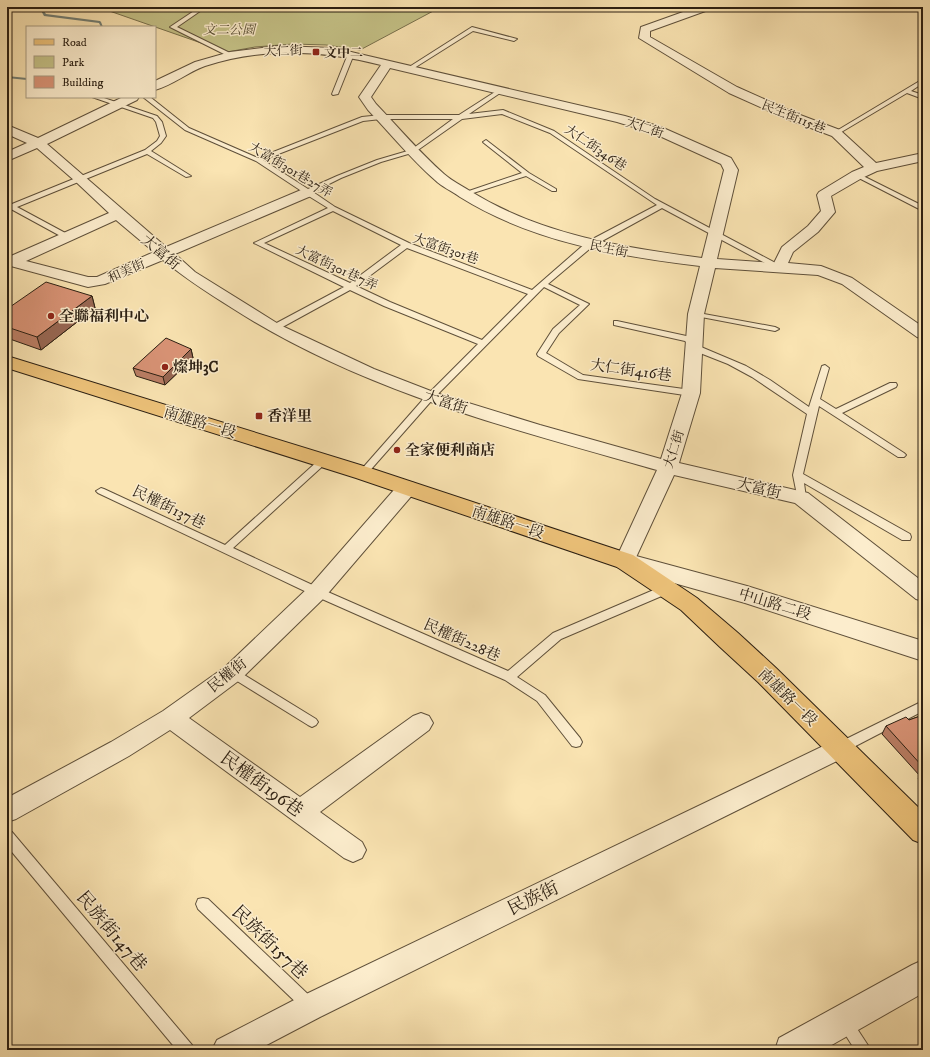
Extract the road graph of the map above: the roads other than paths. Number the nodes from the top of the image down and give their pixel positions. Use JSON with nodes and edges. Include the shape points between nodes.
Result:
{"nodes":[{"id":1,"x":203,"y":7,"type":"edge"},
{"id":2,"x":707,"y":7,"type":"edge"},
{"id":3,"x":514,"y":39,"type":"dead end"},
{"id":4,"x":351,"y":54,"type":"junction"},
{"id":5,"x":230,"y":55,"type":"junction"},
{"id":6,"x":387,"y":64,"type":"junction"},
{"id":7,"x":409,"y":70,"type":"junction"},
{"id":8,"x":923,"y":81,"type":"edge"},
{"id":9,"x":156,"y":86,"type":"edge"},
{"id":10,"x":500,"y":91,"type":"junction"},
{"id":11,"x":906,"y":91,"type":"junction"},
{"id":12,"x":335,"y":94,"type":"dead end"},
{"id":13,"x":923,"y":97,"type":"edge"},
{"id":14,"x":98,"y":98,"type":"edge"},
{"id":15,"x":131,"y":98,"type":"edge"},
{"id":16,"x":147,"y":98,"type":"edge"},
{"id":17,"x":119,"y":104,"type":"junction"},
{"id":18,"x":381,"y":117,"type":"junction"},
{"id":19,"x":460,"y":117,"type":"junction"},
{"id":20,"x":7,"y":128,"type":"edge"},
{"id":21,"x":836,"y":133,"type":"junction"},
{"id":22,"x":486,"y":142,"type":"dead end"},
{"id":23,"x":38,"y":143,"type":"junction"},
{"id":24,"x":147,"y":151,"type":"junction"},
{"id":25,"x":413,"y":151,"type":"junction"},
{"id":26,"x":7,"y":156,"type":"edge"},
{"id":27,"x":923,"y":157,"type":"edge"},
{"id":28,"x":258,"y":160,"type":"junction"},
{"id":29,"x":873,"y":168,"type":"junction"},
{"id":30,"x":527,"y":174,"type":"junction"},
{"id":31,"x":857,"y":175,"type":"junction"},
{"id":32,"x":188,"y":176,"type":"dead end"},
{"id":33,"x":80,"y":178,"type":"junction"},
{"id":34,"x":554,"y":190,"type":"dead end"},
{"id":35,"x":306,"y":193,"type":"junction"},
{"id":36,"x":465,"y":194,"type":"junction"},
{"id":37,"x":662,"y":205,"type":"junction"},
{"id":38,"x":8,"y":206,"type":"edge"},
{"id":39,"x":333,"y":208,"type":"junction"},
{"id":40,"x":923,"y":209,"type":"edge"},
{"id":41,"x":118,"y":214,"type":"junction"},
{"id":42,"x":715,"y":235,"type":"junction"},
{"id":43,"x":66,"y":237,"type":"junction"},
{"id":44,"x":590,"y":244,"type":"junction"},
{"id":45,"x":406,"y":246,"type":"junction"},
{"id":46,"x":163,"y":254,"type":"junction"},
{"id":47,"x":10,"y":261,"type":"edge"},
{"id":48,"x":708,"y":263,"type":"junction"},
{"id":49,"x":779,"y":267,"type":"junction"},
{"id":50,"x":544,"y":284,"type":"junction"},
{"id":51,"x":351,"y":286,"type":"junction"},
{"id":52,"x":533,"y":293,"type":"junction"},
{"id":53,"x":696,"y":314,"type":"junction"},
{"id":54,"x":617,"y":322,"type":"dead end"},
{"id":55,"x":274,"y":328,"type":"junction"},
{"id":56,"x":775,"y":328,"type":"dead end"},
{"id":57,"x":923,"y":334,"type":"edge"},
{"id":58,"x":482,"y":343,"type":"junction"},
{"id":59,"x":693,"y":348,"type":"junction"},
{"id":60,"x":7,"y":362,"type":"edge"},
{"id":61,"x":825,"y":368,"type":"dead end"},
{"id":62,"x":894,"y":385,"type":"dead end"},
{"id":63,"x":691,"y":393,"type":"junction"},
{"id":64,"x":430,"y":397,"type":"junction"},
{"id":65,"x":816,"y":400,"type":"junction"},
{"id":66,"x":812,"y":413,"type":"junction"},
{"id":67,"x":836,"y":413,"type":"junction"},
{"id":68,"x":901,"y":455,"type":"dead end"},
{"id":69,"x":323,"y":461,"type":"junction"},
{"id":70,"x":668,"y":467,"type":"junction"},
{"id":71,"x":363,"y":473,"type":"junction"},
{"id":72,"x":798,"y":475,"type":"junction"},
{"id":73,"x":408,"y":488,"type":"junction"},
{"id":74,"x":101,"y":491,"type":"dead end"},
{"id":75,"x":801,"y":498,"type":"junction"},
{"id":76,"x":906,"y":538,"type":"dead end"},
{"id":77,"x":224,"y":550,"type":"junction"},
{"id":78,"x":625,"y":561,"type":"junction"},
{"id":79,"x":667,"y":589,"type":"junction"},
{"id":80,"x":317,"y":592,"type":"junction"},
{"id":81,"x":923,"y":593,"type":"edge"},
{"id":82,"x":923,"y":651,"type":"edge"},
{"id":83,"x":233,"y":673,"type":"junction"},
{"id":84,"x":510,"y":677,"type":"junction"},
{"id":85,"x":923,"y":706,"type":"edge"},
{"id":86,"x":171,"y":718,"type":"junction"},
{"id":87,"x":312,"y":722,"type":"dead end"},
{"id":88,"x":421,"y":724,"type":"dead end"},
{"id":89,"x":576,"y":742,"type":"dead end"},
{"id":90,"x":840,"y":748,"type":"junction"},
{"id":91,"x":7,"y":811,"type":"edge"},
{"id":92,"x":300,"y":812,"type":"junction"},
{"id":93,"x":923,"y":831,"type":"edge"},
{"id":94,"x":7,"y":836,"type":"edge"},
{"id":95,"x":353,"y":850,"type":"dead end"},
{"id":96,"x":204,"y":904,"type":"dead end"},
{"id":97,"x":923,"y":976,"type":"edge"},
{"id":98,"x":310,"y":1007,"type":"junction"},
{"id":99,"x":844,"y":1021,"type":"junction"},
{"id":100,"x":187,"y":1050,"type":"edge"},
{"id":101,"x":227,"y":1050,"type":"edge"},
{"id":102,"x":791,"y":1050,"type":"edge"},
{"id":103,"x":864,"y":1050,"type":"edge"}],
"edges":[{"from":1,"to":5,"type":"lane","via":[[173,27]]},
{"from":2,"to":21,"type":"street","name":"民生街115巷","via":[[645,29],[644,38],[733,90]]},
{"from":3,"to":7,"type":"lane","via":[[472,29]]},
{"from":4,"to":5,"type":"street","name":"大仁街","via":[[324,50],[278,49]]},
{"from":4,"to":6,"type":"street","name":"大仁街"},
{"from":4,"to":12,"type":"lane"},
{"from":5,"to":9,"type":"street","name":"大仁街","via":[[199,64]]},
{"from":6,"to":7,"type":"street","name":"大仁街"},
{"from":6,"to":18,"type":"street","name":"民生街","via":[[365,97]]},
{"from":7,"to":10,"type":"street","name":"大仁街"},
{"from":8,"to":11,"type":"lane"},
{"from":10,"to":19,"type":"lane"},
{"from":10,"to":42,"type":"street","name":"大仁街","via":[[646,126],[726,161],[732,170]]},
{"from":11,"to":13,"type":"lane"},
{"from":11,"to":21,"type":"lane"},
{"from":14,"to":17,"type":"lane"},
{"from":15,"to":17,"type":"street"},
{"from":16,"to":28,"type":"lane","name":"大富街301巷27弄","via":[[187,129]]},
{"from":17,"to":23,"type":"street"},
{"from":17,"to":24,"type":"lane","via":[[155,117],[159,122],[163,136]]},
{"from":18,"to":19,"type":"lane","name":"大仁街346巷"},
{"from":18,"to":25,"type":"street","name":"民生街"},
{"from":18,"to":28,"type":"lane","name":"大仁街346巷","via":[[362,119]]},
{"from":19,"to":25,"type":"lane"},
{"from":19,"to":37,"type":"lane","name":"大仁街346巷","via":[[503,112],[552,132]]},
{"from":20,"to":23,"type":"street","name":"大富街"},
{"from":21,"to":29,"type":"street","name":"民生街115巷"},
{"from":22,"to":30,"type":"lane"},
{"from":23,"to":26,"type":"street"},
{"from":23,"to":33,"type":"street","name":"大富街"},
{"from":24,"to":32,"type":"lane"},
{"from":24,"to":33,"type":"lane"},
{"from":25,"to":35,"type":"lane","via":[[378,161]]},
{"from":25,"to":36,"type":"street","name":"民生街","via":[[440,178]]},
{"from":27,"to":29,"type":"street"},
{"from":28,"to":35,"type":"lane","name":"大富街301巷27弄"},
{"from":29,"to":31,"type":"street"},
{"from":30,"to":34,"type":"lane"},
{"from":30,"to":36,"type":"lane"},
{"from":31,"to":40,"type":"lane"},
{"from":31,"to":49,"type":"street","via":[[824,195],[828,212],[787,250]]},
{"from":33,"to":38,"type":"lane"},
{"from":33,"to":41,"type":"street","name":"大富街"},
{"from":35,"to":39,"type":"lane","name":"大富街301巷27弄"},
{"from":35,"to":46,"type":"street","name":"和美街"},
{"from":36,"to":44,"type":"street","name":"民生街","via":[[517,221]]},
{"from":37,"to":42,"type":"lane","name":"大仁街346巷"},
{"from":37,"to":44,"type":"lane"},
{"from":38,"to":43,"type":"lane"},
{"from":39,"to":45,"type":"lane","name":"大富街301巷27弄"},
{"from":39,"to":51,"type":"lane","name":"大富街301巷7弄","via":[[258,243]]},
{"from":41,"to":43,"type":"street"},
{"from":41,"to":46,"type":"street","name":"大富街"},
{"from":42,"to":48,"type":"street","name":"大仁街"},
{"from":42,"to":49,"type":"lane","name":"大仁街346巷"},
{"from":43,"to":47,"type":"street"},
{"from":44,"to":48,"type":"street","name":"民生街","via":[[632,253]]},
{"from":44,"to":50,"type":"lane"},
{"from":45,"to":51,"type":"lane","name":"大富街301巷"},
{"from":45,"to":52,"type":"lane","name":"大富街301巷"},
{"from":46,"to":47,"type":"street","name":"和美街","via":[[100,281],[88,282]]},
{"from":46,"to":55,"type":"street","name":"大富街","via":[[190,275]]},
{"from":48,"to":49,"type":"street","name":"民生街"},
{"from":48,"to":53,"type":"street","name":"大仁街"},
{"from":49,"to":57,"type":"street","name":"民生街","via":[[821,271],[847,281]]},
{"from":50,"to":52,"type":"lane"},
{"from":50,"to":63,"type":"lane","name":"大仁街416巷","via":[[585,304],[556,331],[541,354],[581,377]]},
{"from":51,"to":55,"type":"lane","name":"大富街301巷"},
{"from":51,"to":58,"type":"lane","name":"大富街301巷7弄","via":[[387,304]]},
{"from":52,"to":58,"type":"lane"},
{"from":53,"to":56,"type":"lane"},
{"from":53,"to":59,"type":"street","name":"大仁街"},
{"from":54,"to":59,"type":"lane","via":[[688,339]]},
{"from":55,"to":64,"type":"street","name":"大富街","via":[[368,373]]},
{"from":58,"to":64,"type":"lane"},
{"from":59,"to":63,"type":"street","name":"大仁街"},
{"from":59,"to":66,"type":"lane","via":[[737,364]]},
{"from":60,"to":69,"type":"main road","name":"南雄路一段"},
{"from":61,"to":65,"type":"lane"},
{"from":62,"to":67,"type":"lane"},
{"from":63,"to":70,"type":"street","name":"大仁街"},
{"from":64,"to":70,"type":"street","name":"大富街"},
{"from":64,"to":71,"type":"lane"},
{"from":65,"to":66,"type":"lane"},
{"from":65,"to":67,"type":"lane"},
{"from":66,"to":72,"type":"lane"},
{"from":67,"to":68,"type":"lane"},
{"from":69,"to":71,"type":"main road","name":"南雄路一段"},
{"from":69,"to":77,"type":"lane"},
{"from":70,"to":75,"type":"street","name":"大富街"},
{"from":70,"to":78,"type":"street","name":"大仁街"},
{"from":71,"to":73,"type":"main road","name":"南雄路一段"},
{"from":72,"to":75,"type":"lane"},
{"from":72,"to":76,"type":"lane"},
{"from":73,"to":78,"type":"main road","name":"南雄路一段"},
{"from":73,"to":80,"type":"street","name":"民權街"},
{"from":74,"to":77,"type":"lane","name":"民權街137巷"},
{"from":75,"to":81,"type":"street","name":"大富街"},
{"from":77,"to":80,"type":"lane","name":"民權街137巷"},
{"from":78,"to":79,"type":"main road","name":"南雄路一段"},
{"from":78,"to":82,"type":"street","name":"中山路二段","via":[[747,595]]},
{"from":79,"to":84,"type":"lane","via":[[557,636]]},
{"from":79,"to":90,"type":"main road","name":"南雄路一段","via":[[689,604],[745,655]]},
{"from":80,"to":83,"type":"street","name":"民權街"},
{"from":80,"to":84,"type":"lane","name":"民權街228巷"},
{"from":83,"to":86,"type":"street","name":"民權街"},
{"from":83,"to":87,"type":"lane"},
{"from":84,"to":89,"type":"lane","name":"民權街228巷","via":[[541,698]]},
{"from":85,"to":90,"type":"lane"},
{"from":86,"to":91,"type":"street","name":"民權街"},
{"from":86,"to":92,"type":"street","name":"民權街196巷"},
{"from":88,"to":92,"type":"street"},
{"from":90,"to":93,"type":"main road","name":"南雄路一段"},
{"from":90,"to":98,"type":"street","name":"民族街"},
{"from":92,"to":95,"type":"street","name":"民權街196巷"},
{"from":94,"to":100,"type":"lane","name":"民族街147巷"},
{"from":96,"to":98,"type":"lane","name":"民族街157巷"},
{"from":97,"to":99,"type":"street"},
{"from":98,"to":101,"type":"street","name":"民族街"},
{"from":99,"to":102,"type":"street"},
{"from":99,"to":103,"type":"lane"}]}
